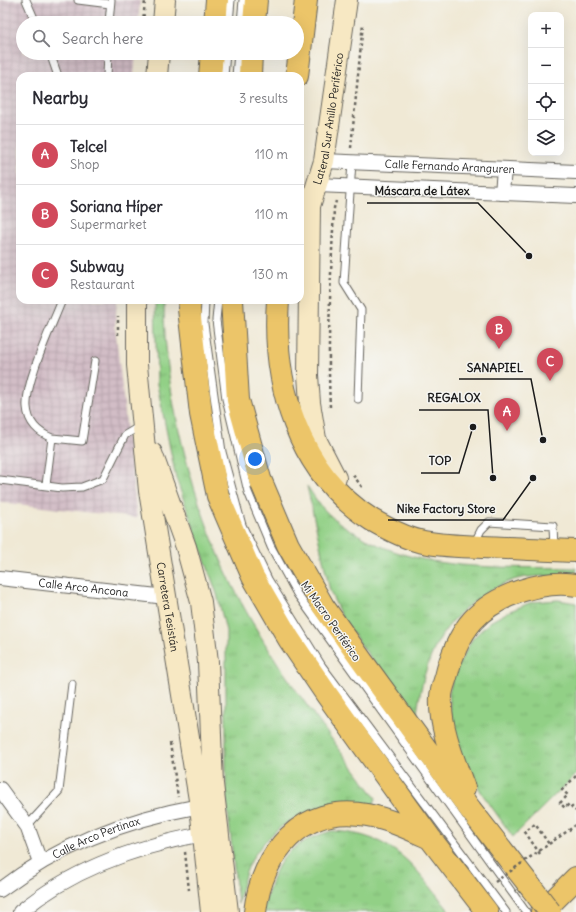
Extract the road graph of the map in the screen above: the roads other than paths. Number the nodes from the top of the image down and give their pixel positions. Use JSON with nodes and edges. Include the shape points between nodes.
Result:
{"nodes":[{"id":1,"x":26,"y":0,"type":"edge"},
{"id":2,"x":78,"y":0,"type":"edge"},
{"id":3,"x":165,"y":0,"type":"edge"},
{"id":4,"x":217,"y":0,"type":"edge"},
{"id":5,"x":231,"y":0,"type":"edge"},
{"id":6,"x":243,"y":0,"type":"edge"},
{"id":7,"x":256,"y":0,"type":"edge"},
{"id":8,"x":306,"y":0,"type":"edge"},
{"id":9,"x":347,"y":0,"type":"edge"},
{"id":10,"x":110,"y":2,"type":"edge"},
{"id":11,"x":33,"y":16,"type":"edge"},
{"id":12,"x":109,"y":16,"type":"edge"},
{"id":13,"x":164,"y":16,"type":"edge"},
{"id":14,"x":216,"y":16,"type":"edge"},
{"id":15,"x":230,"y":16,"type":"edge"},
{"id":16,"x":242,"y":16,"type":"edge"},
{"id":17,"x":255,"y":16,"type":"edge"},
{"id":18,"x":304,"y":17,"type":"edge"},
{"id":19,"x":52,"y":60,"type":"edge"},
{"id":20,"x":108,"y":60,"type":"edge"},
{"id":21,"x":159,"y":60,"type":"edge"},
{"id":22,"x":211,"y":60,"type":"edge"},
{"id":23,"x":225,"y":60,"type":"edge"},
{"id":24,"x":237,"y":60,"type":"edge"},
{"id":25,"x":251,"y":60,"type":"edge"},
{"id":26,"x":299,"y":60,"type":"edge"},
{"id":27,"x":57,"y":72,"type":"edge"},
{"id":28,"x":107,"y":72,"type":"edge"},
{"id":29,"x":158,"y":72,"type":"edge"},
{"id":30,"x":210,"y":72,"type":"edge"},
{"id":31,"x":224,"y":72,"type":"edge"},
{"id":32,"x":236,"y":72,"type":"edge"},
{"id":33,"x":250,"y":72,"type":"edge"},
{"id":34,"x":297,"y":72,"type":"edge"},
{"id":35,"x":324,"y":161,"type":"junction"},
{"id":36,"x":350,"y":162,"type":"junction"},
{"id":37,"x":504,"y":169,"type":"junction"},
{"id":38,"x":576,"y":172,"type":"edge"},
{"id":39,"x":317,"y":185,"type":"junction"},
{"id":40,"x":345,"y":186,"type":"junction"},
{"id":41,"x":502,"y":193,"type":"junction"},
{"id":42,"x":576,"y":196,"type":"edge"},
{"id":43,"x":60,"y":304,"type":"edge"},
{"id":44,"x":137,"y":304,"type":"edge"},
{"id":45,"x":190,"y":304,"type":"edge"},
{"id":46,"x":205,"y":304,"type":"edge"},
{"id":47,"x":218,"y":304,"type":"edge"},
{"id":48,"x":232,"y":304,"type":"edge"},
{"id":49,"x":278,"y":304,"type":"edge"},
{"id":50,"x":95,"y":361,"type":"dead end"},
{"id":51,"x":358,"y":399,"type":"dead end"},
{"id":52,"x":142,"y":425,"type":"junction"},
{"id":53,"x":52,"y":438,"type":"junction"},
{"id":54,"x":0,"y":480,"type":"edge"},
{"id":55,"x":46,"y":485,"type":"junction"},
{"id":56,"x":380,"y":524,"type":"junction"},
{"id":57,"x":576,"y":551,"type":"edge"},
{"id":58,"x":0,"y":578,"type":"edge"},
{"id":59,"x":576,"y":585,"type":"edge"},
{"id":60,"x":166,"y":597,"type":"junction"},
{"id":61,"x":72,"y":684,"type":"dead end"},
{"id":62,"x":0,"y":788,"type":"edge"},
{"id":63,"x":200,"y":806,"type":"junction"},
{"id":64,"x":470,"y":808,"type":"junction"},
{"id":65,"x":27,"y":826,"type":"junction"},
{"id":66,"x":203,"y":834,"type":"junction"},
{"id":67,"x":430,"y":838,"type":"junction"},
{"id":68,"x":40,"y":862,"type":"junction"},
{"id":69,"x":576,"y":878,"type":"edge"},
{"id":70,"x":0,"y":890,"type":"edge"},
{"id":71,"x":523,"y":892,"type":"junction"},
{"id":72,"x":499,"y":911,"type":"edge"},
{"id":73,"x":20,"y":912,"type":"edge"},
{"id":74,"x":210,"y":912,"type":"edge"},
{"id":75,"x":228,"y":912,"type":"edge"},
{"id":76,"x":255,"y":912,"type":"edge"},
{"id":77,"x":526,"y":912,"type":"edge"},
{"id":78,"x":542,"y":912,"type":"edge"},
{"id":79,"x":550,"y":912,"type":"edge"}],
"edges":[{"from":1,"to":11,"type":"lane"},
{"from":2,"to":10,"type":"lane"},
{"from":3,"to":13,"type":"main road"},
{"from":4,"to":14,"type":"main road"},
{"from":5,"to":15,"type":"lane"},
{"from":6,"to":16,"type":"lane"},
{"from":7,"to":17,"type":"main road"},
{"from":8,"to":18,"type":"main road"},
{"from":9,"to":35,"type":"main road","name":"Lateral Sur Anillo Periférico"},
{"from":10,"to":12,"type":"lane"},
{"from":19,"to":27,"type":"lane"},
{"from":20,"to":28,"type":"lane"},
{"from":21,"to":29,"type":"main road"},
{"from":22,"to":30,"type":"main road"},
{"from":23,"to":31,"type":"lane"},
{"from":24,"to":32,"type":"lane"},
{"from":25,"to":33,"type":"main road"},
{"from":26,"to":34,"type":"main road"},
{"from":35,"to":36,"type":"street","name":"Calle Fernando Aranguren"},
{"from":35,"to":39,"type":"main road","name":"Lateral Sur Anillo Periférico"},
{"from":36,"to":37,"type":"street","name":"Calle Fernando Aranguren"},
{"from":36,"to":40,"type":"lane"},
{"from":37,"to":38,"type":"street","name":"Calle Fernando Aranguren"},
{"from":37,"to":41,"type":"street"},
{"from":39,"to":40,"type":"street"},
{"from":39,"to":56,"type":"main road","name":"Lateral Sur Anillo Periférico","via":[[310,206],[308,375],[313,422],[323,455],[340,485]]},
{"from":40,"to":41,"type":"street"},
{"from":40,"to":51,"type":"lane","via":[[344,283],[361,310]]},
{"from":41,"to":42,"type":"street"},
{"from":43,"to":53,"type":"lane","via":[[28,390],[27,408],[32,424],[40,433]]},
{"from":44,"to":52,"type":"main road","name":"Carretera Tesistán","via":[[137,365]]},
{"from":45,"to":67,"type":"main road","via":[[201,414],[218,496],[253,577],[293,645]]},
{"from":46,"to":72,"type":"lane","via":[[204,324],[222,452],[242,525],[268,578],[322,666]]},
{"from":47,"to":71,"type":"lane","name":"Mi Macro Periférico","via":[[216,320],[226,399],[248,492],[271,547],[297,594]]},
{"from":48,"to":64,"type":"main road","via":[[238,400],[260,479],[288,545],[324,606]]},
{"from":49,"to":56,"type":"main road","via":[[280,366],[289,406],[301,440],[310,457],[334,488],[353,506]]},
{"from":50,"to":53,"type":"lane","via":[[82,441]]},
{"from":52,"to":55,"type":"lane","via":[[125,435],[103,479],[82,487],[62,488]]},
{"from":52,"to":60,"type":"main road","name":"Carretera Tesistán","via":[[149,491]]},
{"from":52,"to":75,"type":"main road","via":[[186,547],[201,602],[208,662],[213,784]]},
{"from":53,"to":55,"type":"lane"},
{"from":54,"to":55,"type":"lane"},
{"from":56,"to":57,"type":"main road","via":[[418,541],[441,545]]},
{"from":58,"to":60,"type":"street","name":"Calle Arco Ancona"},
{"from":59,"to":64,"type":"main road","via":[[568,583],[535,586],[503,597],[473,620],[450,657],[440,697],[445,734]]},
{"from":60,"to":63,"type":"main road","name":"Carretera Tesistán"},
{"from":61,"to":65,"type":"lane","via":[[59,791]]},
{"from":62,"to":65,"type":"street"},
{"from":63,"to":66,"type":"main road","name":"Carretera Tesistán"},
{"from":63,"to":68,"type":"street","name":"Calle Arco Pertinax","via":[[139,819],[84,839]]},
{"from":64,"to":71,"type":"main road"},
{"from":65,"to":68,"type":"street"},
{"from":66,"to":73,"type":"street","via":[[146,848],[95,866],[61,883]]},
{"from":66,"to":74,"type":"main road","name":"Carretera Tesistán"},
{"from":67,"to":72,"type":"main road"},
{"from":67,"to":76,"type":"main road","via":[[392,821],[367,815],[333,814],[314,819],[297,829],[277,850],[266,868],[257,895]]},
{"from":68,"to":70,"type":"street","name":"Calle Arco Pertinax"},
{"from":69,"to":78,"type":"main road"},
{"from":71,"to":77,"type":"lane","name":"Mi Macro Periférico"},
{"from":71,"to":79,"type":"main road","bridge":true}]}
